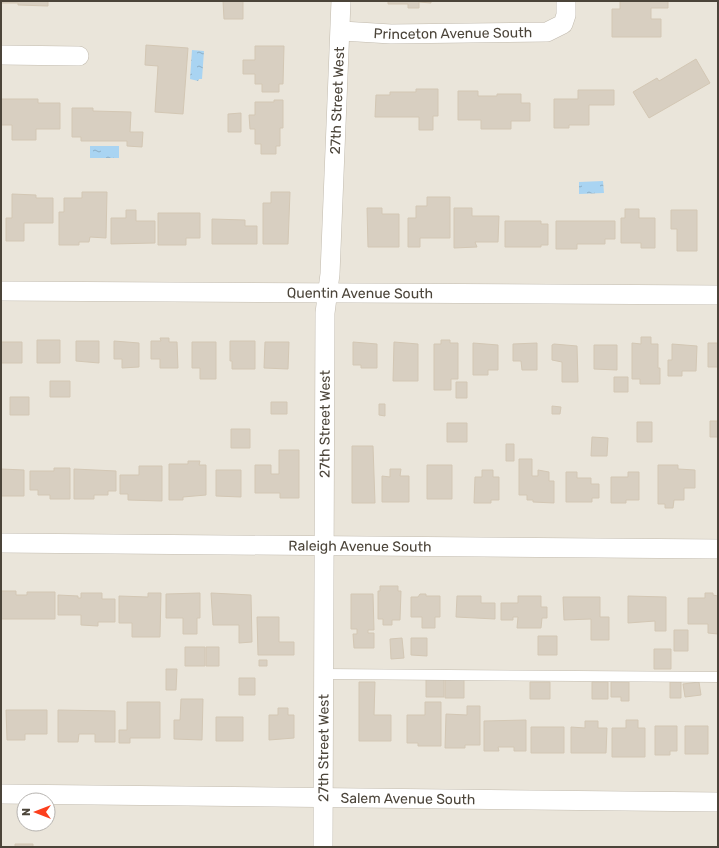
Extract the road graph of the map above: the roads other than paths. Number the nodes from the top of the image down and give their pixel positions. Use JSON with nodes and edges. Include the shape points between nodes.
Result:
{"nodes":[{"id":1,"x":342,"y":1,"type":"edge"},
{"id":2,"x":566,"y":1,"type":"edge"},
{"id":3,"x":342,"y":31,"type":"junction"},
{"id":4,"x":1,"y":55,"type":"edge"},
{"id":5,"x":80,"y":56,"type":"dead end"},
{"id":6,"x":1,"y":291,"type":"edge"},
{"id":7,"x":327,"y":293,"type":"junction"},
{"id":8,"x":718,"y":295,"type":"edge"},
{"id":9,"x":1,"y":543,"type":"edge"},
{"id":10,"x":324,"y":546,"type":"junction"},
{"id":11,"x":718,"y":548,"type":"edge"},
{"id":12,"x":324,"y":674,"type":"junction"},
{"id":13,"x":718,"y":677,"type":"edge"},
{"id":14,"x":1,"y":794,"type":"edge"},
{"id":15,"x":324,"y":797,"type":"junction"},
{"id":16,"x":718,"y":802,"type":"edge"},
{"id":17,"x":323,"y":847,"type":"edge"}],
"edges":[{"from":1,"to":3,"type":"street","name":"27th Street West"},
{"from":2,"to":3,"type":"street","name":"Princeton Avenue South","via":[[566,15],[562,24],[547,32],[391,34]]},
{"from":3,"to":7,"type":"street","name":"27th Street West"},
{"from":4,"to":5,"type":"street"},
{"from":6,"to":7,"type":"street","name":"Quentin Avenue South"},
{"from":7,"to":8,"type":"street","name":"Quentin Avenue South"},
{"from":7,"to":10,"type":"street","name":"27th Street West"},
{"from":9,"to":10,"type":"street","name":"Raleigh Avenue South"},
{"from":10,"to":11,"type":"street","name":"Raleigh Avenue South"},
{"from":10,"to":12,"type":"street","name":"27th Street West"},
{"from":12,"to":13,"type":"lane"},
{"from":12,"to":15,"type":"street","name":"27th Street West"},
{"from":14,"to":15,"type":"street","name":"Salem Avenue South"},
{"from":15,"to":16,"type":"street","name":"Salem Avenue South"},
{"from":15,"to":17,"type":"street","name":"27th Street West"}]}
